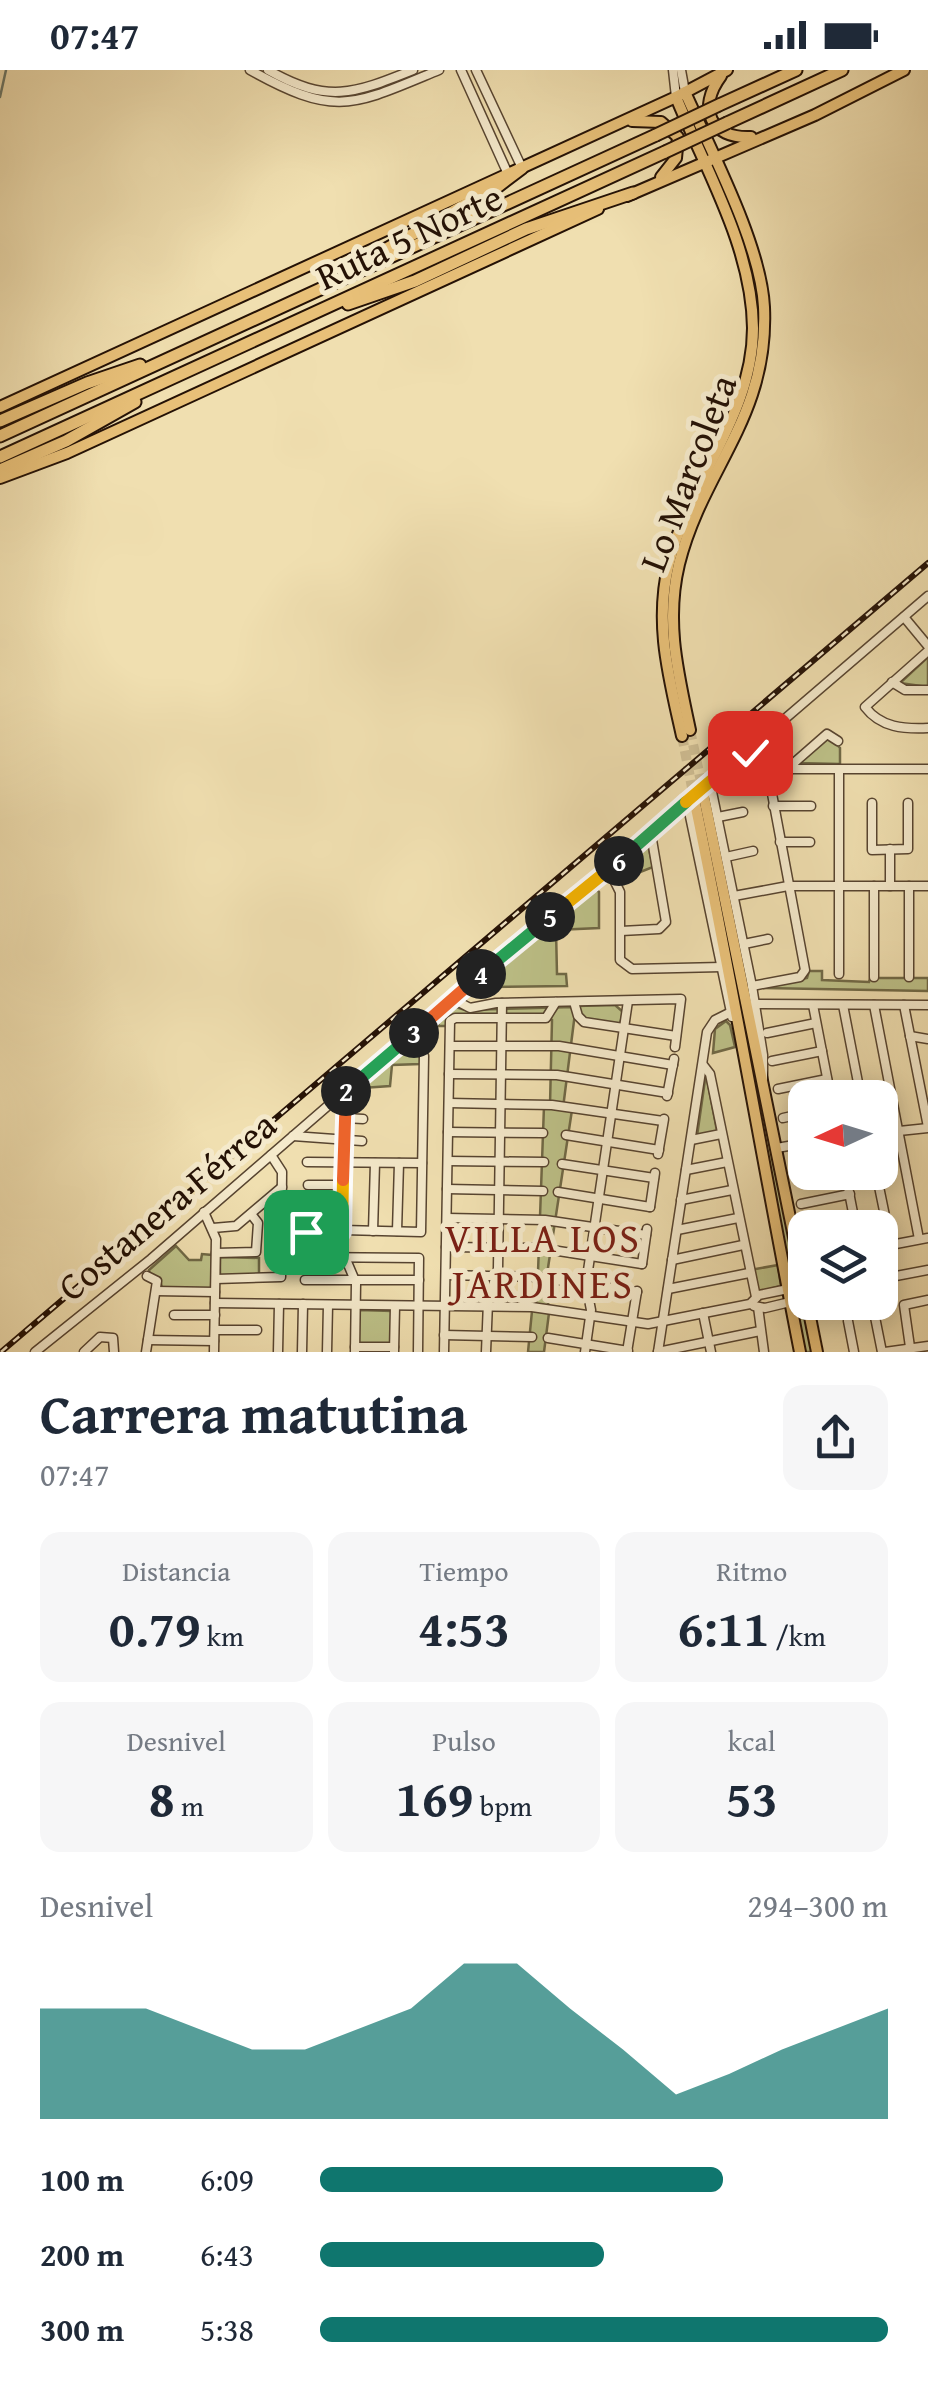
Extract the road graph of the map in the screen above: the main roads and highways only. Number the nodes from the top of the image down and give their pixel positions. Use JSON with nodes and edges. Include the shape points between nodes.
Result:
{"nodes":[{"id":1,"x":796,"y":70,"type":"edge"},
{"id":2,"x":842,"y":70,"type":"edge"},
{"id":3,"x":904,"y":70,"type":"edge"},
{"id":4,"x":726,"y":71,"type":"edge"},
{"id":5,"x":681,"y":95,"type":"junction"},
{"id":6,"x":621,"y":123,"type":"junction"},
{"id":7,"x":767,"y":135,"type":"junction"},
{"id":8,"x":708,"y":159,"type":"junction"},
{"id":9,"x":522,"y":168,"type":"junction"},
{"id":10,"x":652,"y":184,"type":"junction"},
{"id":11,"x":633,"y":193,"type":"junction"},
{"id":12,"x":312,"y":293,"type":"junction"},
{"id":13,"x":312,"y":314,"type":"junction"},
{"id":14,"x":182,"y":352,"type":"junction"},
{"id":15,"x":168,"y":380,"type":"junction"},
{"id":16,"x":0,"y":407,"type":"edge"},
{"id":17,"x":0,"y":421,"type":"edge"},
{"id":18,"x":0,"y":436,"type":"edge"},
{"id":19,"x":0,"y":457,"type":"edge"},
{"id":20,"x":0,"y":470,"type":"edge"},
{"id":21,"x":0,"y":478,"type":"edge"},
{"id":22,"x":686,"y":733,"type":"tunnel mouth"},
{"id":23,"x":747,"y":1080,"type":"junction"},
{"id":24,"x":762,"y":1083,"type":"junction"},
{"id":25,"x":772,"y":1126,"type":"junction"},
{"id":26,"x":756,"y":1129,"type":"junction"},
{"id":27,"x":790,"y":1210,"type":"edge"},
{"id":28,"x":810,"y":1320,"type":"edge"},
{"id":29,"x":800,"y":1352,"type":"edge"},
{"id":30,"x":816,"y":1352,"type":"edge"}],
"edges":[{"from":1,"to":12,"type":"highway","name":"Ruta 5 Norte","bridge":true},
{"from":2,"to":13,"type":"highway","name":"Ruta 5 Norte","bridge":true},
{"from":3,"to":7,"type":"main road"},
{"from":4,"to":5,"type":"main road"},
{"from":4,"to":7,"type":"main road","via":[[709,99],[714,124],[737,137]]},
{"from":5,"to":6,"type":"main road"},
{"from":5,"to":8,"type":"main road","name":"Lo Marcoleta"},
{"from":6,"to":9,"type":"main road"},
{"from":6,"to":10,"type":"main road","via":[[658,121],[678,137],[676,158]]},
{"from":7,"to":8,"type":"main road"},
{"from":8,"to":10,"type":"main road"},
{"from":8,"to":22,"type":"main road","name":"Lo Marcoleta","via":[[752,302],[749,366],[730,437],[676,538],[663,596],[663,654]]},
{"from":9,"to":12,"type":"highway"},
{"from":9,"to":16,"type":"main road"},
{"from":10,"to":11,"type":"main road"},
{"from":11,"to":13,"type":"highway","via":[[526,229],[400,287]]},
{"from":11,"to":21,"type":"main road","via":[[67,454]]},
{"from":12,"to":14,"type":"highway","name":"Ruta 5 Norte"},
{"from":13,"to":15,"type":"highway","name":"Ruta 5 Norte"},
{"from":14,"to":17,"type":"highway"},
{"from":14,"to":18,"type":"highway","name":"Ruta 5 Norte"},
{"from":15,"to":19,"type":"highway","name":"Ruta 5 Norte"},
{"from":15,"to":20,"type":"highway","via":[[78,436]]},
{"from":23,"to":24,"type":"main road"},
{"from":23,"to":24,"type":"main road","via":[[695,800],[750,1002]]},
{"from":23,"to":26,"type":"main road"},
{"from":24,"to":25,"type":"main road"},
{"from":25,"to":26,"type":"main road"},
{"from":25,"to":27,"type":"main road"},
{"from":26,"to":29,"type":"main road"},
{"from":28,"to":30,"type":"main road"}]}
